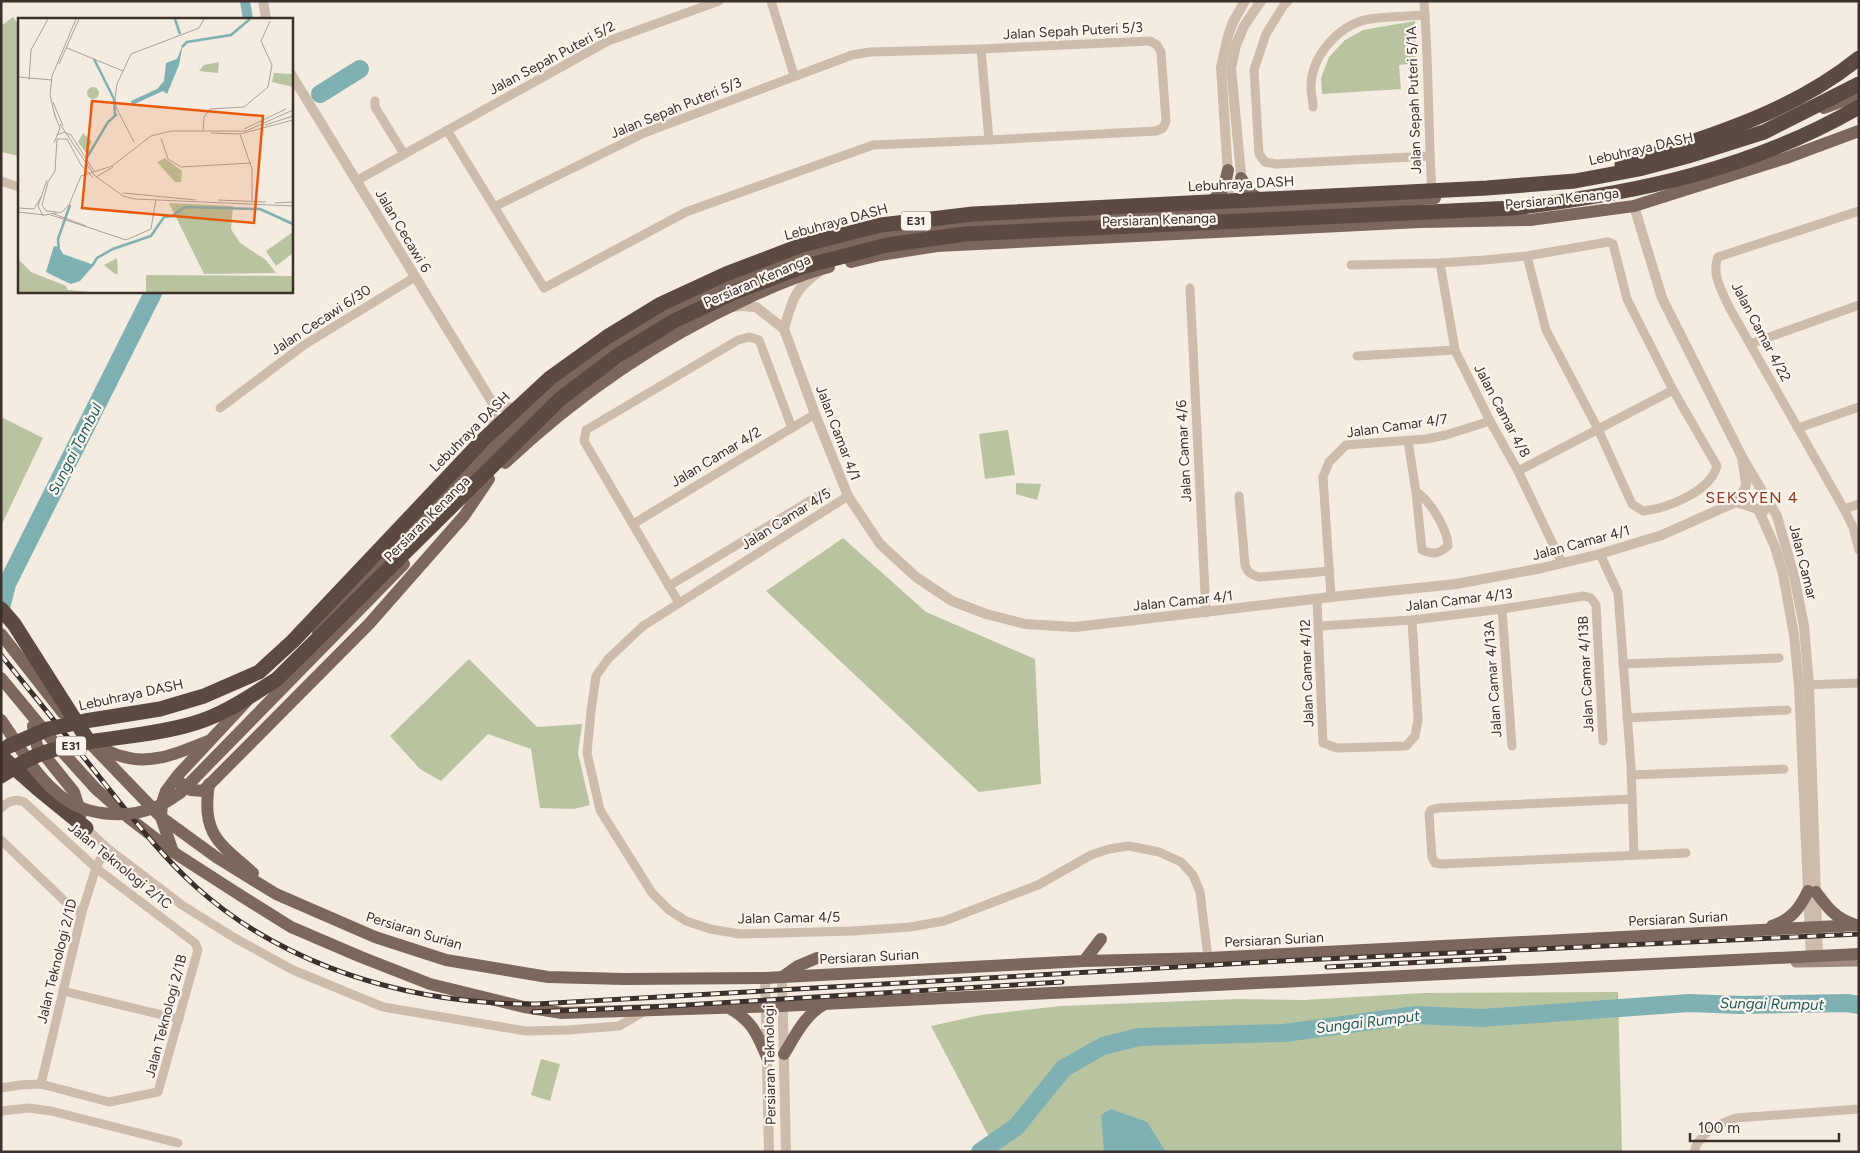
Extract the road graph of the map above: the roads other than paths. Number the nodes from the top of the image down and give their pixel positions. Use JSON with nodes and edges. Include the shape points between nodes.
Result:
{"nodes":[{"id":1,"x":263,"y":1,"type":"edge"},
{"id":2,"x":719,"y":1,"type":"edge"},
{"id":3,"x":771,"y":1,"type":"edge"},
{"id":4,"x":1245,"y":1,"type":"edge"},
{"id":5,"x":1261,"y":1,"type":"edge"},
{"id":6,"x":1288,"y":1,"type":"edge"},
{"id":7,"x":1424,"y":1,"type":"edge"},
{"id":8,"x":1425,"y":15,"type":"junction"},
{"id":9,"x":266,"y":18,"type":"edge"},
{"id":10,"x":981,"y":50,"type":"junction"},
{"id":11,"x":1857,"y":59,"type":"edge"},
{"id":12,"x":794,"y":75,"type":"junction"},
{"id":13,"x":292,"y":76,"type":"edge"},
{"id":14,"x":1859,"y":84,"type":"edge"},
{"id":15,"x":1859,"y":95,"type":"edge"},
{"id":16,"x":375,"y":102,"type":"dead end"},
{"id":17,"x":1313,"y":107,"type":"dead end"},
{"id":18,"x":1859,"y":107,"type":"edge"},
{"id":19,"x":447,"y":130,"type":"junction"},
{"id":20,"x":1859,"y":131,"type":"edge"},
{"id":21,"x":989,"y":140,"type":"junction"},
{"id":22,"x":404,"y":154,"type":"junction"},
{"id":23,"x":1430,"y":156,"type":"junction"},
{"id":24,"x":1622,"y":166,"type":"junction"},
{"id":25,"x":1228,"y":170,"type":"junction"},
{"id":26,"x":1241,"y":178,"type":"junction"},
{"id":27,"x":1,"y":181,"type":"edge"},
{"id":28,"x":356,"y":181,"type":"junction"},
{"id":29,"x":18,"y":187,"type":"edge"},
{"id":30,"x":1432,"y":198,"type":"junction"},
{"id":31,"x":1318,"y":206,"type":"junction"},
{"id":32,"x":1634,"y":206,"type":"junction"},
{"id":33,"x":494,"y":208,"type":"junction"},
{"id":34,"x":1859,"y":211,"type":"edge"},
{"id":35,"x":1238,"y":212,"type":"junction"},
{"id":36,"x":1130,"y":214,"type":"junction"},
{"id":37,"x":1420,"y":222,"type":"junction"},
{"id":38,"x":1050,"y":239,"type":"junction"},
{"id":39,"x":1527,"y":256,"type":"junction"},
{"id":40,"x":1440,"y":264,"type":"junction"},
{"id":41,"x":1351,"y":265,"type":"dead end"},
{"id":42,"x":826,"y":267,"type":"junction"},
{"id":43,"x":415,"y":277,"type":"junction"},
{"id":44,"x":1190,"y":288,"type":"dead end"},
{"id":45,"x":1859,"y":305,"type":"edge"},
{"id":46,"x":726,"y":308,"type":"junction"},
{"id":47,"x":784,"y":329,"type":"junction"},
{"id":48,"x":1750,"y":344,"type":"junction"},
{"id":49,"x":1455,"y":350,"type":"junction"},
{"id":50,"x":1356,"y":356,"type":"dead end"},
{"id":51,"x":1673,"y":390,"type":"junction"},
{"id":52,"x":546,"y":398,"type":"junction"},
{"id":53,"x":492,"y":402,"type":"junction"},
{"id":54,"x":1859,"y":407,"type":"edge"},
{"id":55,"x":220,"y":408,"type":"dead end"},
{"id":56,"x":815,"y":414,"type":"junction"},
{"id":57,"x":1490,"y":421,"type":"junction"},
{"id":58,"x":792,"y":428,"type":"junction"},
{"id":59,"x":1798,"y":428,"type":"junction"},
{"id":60,"x":1598,"y":429,"type":"junction"},
{"id":61,"x":1408,"y":441,"type":"junction"},
{"id":62,"x":488,"y":455,"type":"junction"},
{"id":63,"x":1742,"y":457,"type":"junction"},
{"id":64,"x":1518,"y":471,"type":"junction"},
{"id":65,"x":489,"y":479,"type":"junction"},
{"id":66,"x":826,"y":491,"type":"dead end"},
{"id":67,"x":1416,"y":492,"type":"junction"},
{"id":68,"x":848,"y":496,"type":"junction"},
{"id":69,"x":1239,"y":496,"type":"dead end"},
{"id":70,"x":1736,"y":502,"type":"junction"},
{"id":71,"x":1859,"y":504,"type":"edge"},
{"id":72,"x":1758,"y":508,"type":"junction"},
{"id":73,"x":1844,"y":509,"type":"junction"},
{"id":74,"x":1777,"y":516,"type":"junction"},
{"id":75,"x":633,"y":524,"type":"junction"},
{"id":76,"x":1856,"y":527,"type":"edge"},
{"id":77,"x":1859,"y":550,"type":"edge"},
{"id":78,"x":1600,"y":554,"type":"junction"},
{"id":79,"x":1562,"y":563,"type":"junction"},
{"id":80,"x":1330,"y":571,"type":"junction"},
{"id":81,"x":669,"y":586,"type":"junction"},
{"id":82,"x":1331,"y":597,"type":"junction"},
{"id":83,"x":1318,"y":599,"type":"junction"},
{"id":84,"x":679,"y":603,"type":"junction"},
{"id":85,"x":1596,"y":605,"type":"joint"},
{"id":86,"x":1,"y":609,"type":"edge"},
{"id":87,"x":1502,"y":609,"type":"junction"},
{"id":88,"x":1206,"y":612,"type":"junction"},
{"id":89,"x":1412,"y":620,"type":"junction"},
{"id":90,"x":1320,"y":626,"type":"junction"},
{"id":91,"x":4,"y":638,"type":"edge"},
{"id":92,"x":1779,"y":658,"type":"dead end"},
{"id":93,"x":1623,"y":664,"type":"junction"},
{"id":94,"x":1,"y":678,"type":"edge"},
{"id":95,"x":1859,"y":683,"type":"edge"},
{"id":96,"x":1804,"y":685,"type":"junction"},
{"id":97,"x":1788,"y":710,"type":"dead end"},
{"id":98,"x":30,"y":715,"type":"junction"},
{"id":99,"x":1627,"y":718,"type":"junction"},
{"id":100,"x":1,"y":720,"type":"edge"},
{"id":101,"x":214,"y":738,"type":"junction"},
{"id":102,"x":1603,"y":741,"type":"dead end"},
{"id":103,"x":89,"y":742,"type":"junction"},
{"id":104,"x":1512,"y":746,"type":"dead end"},
{"id":105,"x":1,"y":751,"type":"edge"},
{"id":106,"x":1,"y":756,"type":"edge"},
{"id":107,"x":1784,"y":769,"type":"dead end"},
{"id":108,"x":178,"y":775,"type":"junction"},
{"id":109,"x":1631,"y":775,"type":"junction"},
{"id":110,"x":1,"y":776,"type":"edge"},
{"id":111,"x":209,"y":784,"type":"junction"},
{"id":112,"x":1632,"y":799,"type":"junction"},
{"id":113,"x":1,"y":808,"type":"edge"},
{"id":114,"x":161,"y":817,"type":"junction"},
{"id":115,"x":86,"y":828,"type":"junction"},
{"id":116,"x":1,"y":840,"type":"edge"},
{"id":117,"x":106,"y":848,"type":"junction"},
{"id":118,"x":173,"y":852,"type":"junction"},
{"id":119,"x":1686,"y":853,"type":"dead end"},
{"id":120,"x":1634,"y":855,"type":"junction"},
{"id":121,"x":96,"y":868,"type":"junction"},
{"id":122,"x":1812,"y":891,"type":"junction"},
{"id":123,"x":276,"y":894,"type":"junction"},
{"id":124,"x":82,"y":912,"type":"junction"},
{"id":125,"x":1857,"y":925,"type":"edge"},
{"id":126,"x":1814,"y":927,"type":"junction"},
{"id":127,"x":1763,"y":930,"type":"junction"},
{"id":128,"x":1101,"y":939,"type":"dead end"},
{"id":129,"x":198,"y":946,"type":"joint"},
{"id":130,"x":1859,"y":954,"type":"edge"},
{"id":131,"x":1815,"y":956,"type":"junction"},
{"id":132,"x":817,"y":958,"type":"dead end"},
{"id":133,"x":1208,"y":958,"type":"junction"},
{"id":134,"x":1739,"y":960,"type":"junction"},
{"id":135,"x":1084,"y":961,"type":"junction"},
{"id":136,"x":1859,"y":961,"type":"edge"},
{"id":137,"x":782,"y":977,"type":"junction"},
{"id":138,"x":764,"y":978,"type":"junction"},
{"id":139,"x":63,"y":991,"type":"junction"},
{"id":140,"x":827,"y":1003,"type":"junction"},
{"id":141,"x":726,"y":1006,"type":"junction"},
{"id":142,"x":765,"y":1006,"type":"junction"},
{"id":143,"x":782,"y":1006,"type":"junction"},
{"id":144,"x":647,"y":1010,"type":"junction"},
{"id":145,"x":179,"y":1019,"type":"junction"},
{"id":146,"x":784,"y":1054,"type":"junction"},
{"id":147,"x":767,"y":1057,"type":"junction"},
{"id":148,"x":40,"y":1084,"type":"junction"},
{"id":149,"x":1,"y":1088,"type":"edge"},
{"id":150,"x":1859,"y":1109,"type":"edge"},
{"id":151,"x":1,"y":1111,"type":"edge"},
{"id":152,"x":178,"y":1143,"type":"dead end"},
{"id":153,"x":770,"y":1152,"type":"edge"},
{"id":154,"x":786,"y":1152,"type":"edge"},
{"id":155,"x":1694,"y":1152,"type":"edge"}],
"edges":[{"from":1,"to":9,"type":"street"},
{"from":2,"to":19,"type":"street","name":"Jalan Sepah Puteri 5/2","via":[[608,41]]},
{"from":3,"to":12,"type":"street"},
{"from":4,"to":25,"type":"street","via":[[1228,36],[1221,67]]},
{"from":5,"to":26,"type":"street","via":[[1244,26],[1231,68]]},
{"from":6,"to":23,"type":"street","via":[[1266,34],[1254,70],[1259,154],[1265,162]]},
{"from":7,"to":8,"type":"street","name":"Jalan Sepah Puteri 5/1A"},
{"from":8,"to":17,"type":"street","via":[[1369,19],[1350,26],[1333,38],[1314,70],[1311,86]]},
{"from":8,"to":23,"type":"street","name":"Jalan Sepah Puteri 5/1A"},
{"from":10,"to":12,"type":"street","name":"Jalan Sepah Puteri 5/3","via":[[852,55]]},
{"from":10,"to":21,"type":"street"},
{"from":10,"to":21,"type":"street","name":"Jalan Sepah Puteri 5/3","via":[[1150,41],[1161,52],[1162,62],[1166,121],[1163,128],[1156,131]]},
{"from":11,"to":24,"type":"highway","via":[[1777,109],[1729,130]]},
{"from":12,"to":33,"type":"street","name":"Jalan Sepah Puteri 5/3","via":[[644,133]]},
{"from":13,"to":28,"type":"street","name":"Jalan Cecawi 6"},
{"from":14,"to":105,"type":"highway","name":"Lebuhraya DASH","number":"E31","bridge":true,"via":[[1764,132],[1639,169],[1575,181],[973,214],[881,225],[802,245],[726,274],[661,304],[550,378],[482,441],[293,641],[259,672],[204,696],[160,709],[48,729]]},
{"from":15,"to":24,"type":"main road","name":"Persiaran Kenanga","via":[[1771,128]]},
{"from":16,"to":22,"type":"street"},
{"from":18,"to":110,"type":"highway","number":"E31","bridge":true,"via":[[1782,145],[1739,161],[1647,187],[1581,199],[1512,208],[964,234],[887,245],[802,267],[735,292],[674,321],[617,356],[560,399],[276,680],[239,704],[195,723],[37,755]]},
{"from":19,"to":22,"type":"street","name":"Jalan Sepah Puteri 5/2"},
{"from":19,"to":33,"type":"street"},
{"from":20,"to":32,"type":"main road","name":"Persiaran Kenanga","via":[[1786,158]]},
{"from":21,"to":33,"type":"street","name":"Jalan Sepah Puteri 5/3","via":[[873,144],[686,212],[544,288]]},
{"from":22,"to":28,"type":"street","name":"Jalan Sepah Puteri 5/2"},
{"from":23,"to":30,"type":"street","name":"Jalan Sepah Puteri 5/1A"},
{"from":24,"to":30,"type":"main road","name":"Persiaran Kenanga","via":[[1536,185]]},
{"from":25,"to":35,"type":"street"},
{"from":25,"to":36,"type":"main road","via":[[1224,188],[1207,204]]},
{"from":26,"to":31,"type":"main road","via":[[1255,197]]},
{"from":26,"to":35,"type":"street"},
{"from":27,"to":29,"type":"street"},
{"from":28,"to":43,"type":"street","name":"Jalan Cecawi 6"},
{"from":30,"to":31,"type":"main road","name":"Persiaran Kenanga"},
{"from":31,"to":35,"type":"main road","name":"Persiaran Kenanga"},
{"from":32,"to":37,"type":"main road","name":"Persiaran Kenanga","via":[[1530,220]]},
{"from":32,"to":63,"type":"street","name":"Jalan Camar","via":[[1662,298]]},
{"from":34,"to":48,"type":"street","name":"Jalan Camar 4/22","via":[[1718,257],[1715,273]]},
{"from":35,"to":36,"type":"main road","name":"Persiaran Kenanga"},
{"from":35,"to":37,"type":"main road","via":[[1254,223],[1377,218]]},
{"from":35,"to":38,"type":"main road","via":[[1218,224]]},
{"from":36,"to":52,"type":"main road","name":"Persiaran Kenanga","via":[[914,230],[833,248],[758,272],[662,317],[592,360]]},
{"from":37,"to":38,"type":"main road","name":"Persiaran Kenanga"},
{"from":38,"to":42,"type":"main road","name":"Persiaran Kenanga","via":[[937,246]]},
{"from":39,"to":40,"type":"street"},
{"from":39,"to":51,"type":"street","via":[[1608,242],[1613,244],[1627,298]]},
{"from":39,"to":60,"type":"street","via":[[1546,330]]},
{"from":40,"to":41,"type":"street"},
{"from":40,"to":49,"type":"street","name":"Jalan Camar 4/8"},
{"from":42,"to":46,"type":"main road","name":"Persiaran Kenanga"},
{"from":42,"to":47,"type":"street","via":[[796,293]]},
{"from":43,"to":53,"type":"street","name":"Jalan Cecawi 6"},
{"from":43,"to":55,"type":"street","name":"Jalan Cecawi 6/30","via":[[304,345]]},
{"from":44,"to":88,"type":"street","name":"Jalan Camar 4/6"},
{"from":45,"to":48,"type":"street"},
{"from":46,"to":47,"type":"street","via":[[756,307]]},
{"from":46,"to":65,"type":"main road","name":"Persiaran Kenanga","via":[[683,330],[609,377],[545,427]]},
{"from":47,"to":56,"type":"street","name":"Jalan Camar 4/1"},
{"from":48,"to":59,"type":"street","name":"Jalan Camar 4/22"},
{"from":49,"to":50,"type":"street"},
{"from":49,"to":57,"type":"street","name":"Jalan Camar 4/8"},
{"from":51,"to":60,"type":"street"},
{"from":51,"to":60,"type":"street","via":[[1717,466],[1715,474],[1702,489],[1653,510],[1636,508]]},
{"from":52,"to":53,"type":"street","via":[[517,409]]},
{"from":52,"to":62,"type":"main road","name":"Persiaran Kenanga"},
{"from":53,"to":62,"type":"street","via":[[494,429]]},
{"from":54,"to":59,"type":"street"},
{"from":56,"to":58,"type":"street","name":"Jalan Camar 4/2"},
{"from":56,"to":68,"type":"street","name":"Jalan Camar 4/1"},
{"from":57,"to":61,"type":"street","name":"Jalan Camar 4/7","via":[[1446,435]]},
{"from":57,"to":64,"type":"street","name":"Jalan Camar 4/8"},
{"from":58,"to":75,"type":"street","name":"Jalan Camar 4/2"},
{"from":58,"to":75,"type":"street","via":[[759,340],[749,338],[738,340],[586,430],[584,442]]},
{"from":59,"to":73,"type":"street","name":"Jalan Camar 4/22"},
{"from":60,"to":64,"type":"street"},
{"from":61,"to":67,"type":"street"},
{"from":61,"to":80,"type":"street","name":"Jalan Camar 4/7","via":[[1346,445],[1329,462],[1323,477]]},
{"from":62,"to":101,"type":"main road","name":"Persiaran Kenanga"},
{"from":63,"to":70,"type":"street","via":[[1746,483]]},
{"from":63,"to":74,"type":"street","name":"Jalan Camar"},
{"from":64,"to":79,"type":"street","name":"Jalan Camar 4/8"},
{"from":65,"to":100,"type":"main road","name":"Persiaran Kenanga","bridge":true,"via":[[180,793],[158,807],[116,815],[72,803],[55,792],[37,771]]},
{"from":65,"to":111,"type":"main road","via":[[464,516],[369,624]]},
{"from":66,"to":81,"type":"street"},
{"from":67,"to":67,"type":"street","via":[[1422,550],[1431,554],[1442,551],[1448,546],[1447,537],[1428,500]]},
{"from":68,"to":84,"type":"street","name":"Jalan Camar 4/5"},
{"from":68,"to":88,"type":"street","name":"Jalan Camar 4/1","via":[[880,544],[916,577],[952,601],[986,614],[1025,624],[1075,628]]},
{"from":69,"to":80,"type":"street","via":[[1247,572],[1260,577]]},
{"from":70,"to":72,"type":"street"},
{"from":70,"to":78,"type":"street","name":"Jalan Camar 4/1","via":[[1662,534]]},
{"from":71,"to":73,"type":"street"},
{"from":72,"to":74,"type":"street"},
{"from":72,"to":96,"type":"street","name":"Jalan Camar","via":[[1783,574]]},
{"from":73,"to":76,"type":"street","name":"Jalan Camar 4/22"},
{"from":74,"to":96,"type":"street","name":"Jalan Camar","via":[[1804,626]]},
{"from":75,"to":81,"type":"street"},
{"from":76,"to":77,"type":"street","name":"Jalan Camar 4/22"},
{"from":78,"to":79,"type":"street","name":"Jalan Camar 4/1"},
{"from":78,"to":93,"type":"street","via":[[1618,593]]},
{"from":79,"to":82,"type":"street","name":"Jalan Camar 4/1","via":[[1456,584]]},
{"from":80,"to":82,"type":"street","name":"Jalan Camar 4/7"},
{"from":81,"to":84,"type":"street"},
{"from":82,"to":83,"type":"street","name":"Jalan Camar 4/1"},
{"from":83,"to":88,"type":"street","name":"Jalan Camar 4/1"},
{"from":83,"to":90,"type":"street","name":"Jalan Camar 4/12"},
{"from":84,"to":133,"type":"street","name":"Jalan Camar 4/5","via":[[643,626],[599,670],[590,711],[587,753],[600,810],[652,893],[669,910],[686,921],[740,934],[910,927],[944,921],[1038,885],[1091,855],[1129,846],[1159,852],[1181,862],[1193,876],[1200,892]]},
{"from":85,"to":87,"type":"street","name":"Jalan Camar 4/13","via":[[1591,598],[1584,596]]},
{"from":85,"to":102,"type":"street","name":"Jalan Camar 4/13B"},
{"from":86,"to":103,"type":"highway","via":[[14,624]]},
{"from":87,"to":89,"type":"street","name":"Jalan Camar 4/13"},
{"from":87,"to":104,"type":"street","name":"Jalan Camar 4/13A"},
{"from":89,"to":90,"type":"street","name":"Jalan Camar 4/13"},
{"from":89,"to":90,"type":"street","name":"Jalan Camar 4/12","via":[[1418,720],[1414,736],[1406,746],[1337,748],[1323,743]]},
{"from":91,"to":103,"type":"main road","name":"Persiaran Surian"},
{"from":92,"to":93,"type":"street"},
{"from":93,"to":99,"type":"street"},
{"from":94,"to":98,"type":"main road"},
{"from":95,"to":96,"type":"street"},
{"from":96,"to":122,"type":"street","name":"Jalan Camar"},
{"from":97,"to":99,"type":"street"},
{"from":98,"to":115,"type":"main road","via":[[37,746],[74,792]]},
{"from":98,"to":118,"type":"main road","via":[[96,789]]},
{"from":99,"to":109,"type":"street"},
{"from":101,"to":103,"type":"main road","via":[[175,755],[144,760],[122,757]]},
{"from":101,"to":108,"type":"main road","name":"Persiaran Kenanga"},
{"from":103,"to":114,"type":"main road","name":"Persiaran Surian"},
{"from":106,"to":115,"type":"highway"},
{"from":107,"to":109,"type":"street"},
{"from":108,"to":111,"type":"main road","via":[[181,784],[191,790],[203,790]]},
{"from":108,"to":114,"type":"main road","name":"Persiaran Kenanga","via":[[166,792]]},
{"from":109,"to":112,"type":"street"},
{"from":111,"to":123,"type":"main road","via":[[208,820],[218,842]]},
{"from":112,"to":120,"type":"street"},
{"from":112,"to":120,"type":"street","via":[[1438,808],[1429,814],[1435,863]]},
{"from":113,"to":121,"type":"street","name":"Jalan Teknologi 2/1C","via":[[16,799],[24,802]]},
{"from":114,"to":118,"type":"main road"},
{"from":114,"to":123,"type":"main road","name":"Persiaran Surian","via":[[216,857]]},
{"from":115,"to":117,"type":"street"},
{"from":116,"to":124,"type":"street","via":[[73,909]]},
{"from":117,"to":121,"type":"street","name":"Jalan Teknologi 2/1D"},
{"from":117,"to":144,"type":"street","via":[[182,905],[233,936],[293,970],[383,1007],[526,1031],[619,1026]]},
{"from":118,"to":144,"type":"main road","via":[[291,927],[430,984],[524,1007],[562,1012]]},
{"from":119,"to":120,"type":"street"},
{"from":121,"to":124,"type":"street","name":"Jalan Teknologi 2/1D"},
{"from":121,"to":129,"type":"street","name":"Jalan Teknologi 2/1C"},
{"from":122,"to":125,"type":"main road","via":[[1830,911]]},
{"from":122,"to":126,"type":"street","name":"Jalan Camar"},
{"from":122,"to":127,"type":"main road","via":[[1796,912],[1783,922]]},
{"from":123,"to":138,"type":"main road","name":"Persiaran Surian","via":[[375,937],[446,960],[548,977]]},
{"from":124,"to":139,"type":"street","name":"Jalan Teknologi 2/1D"},
{"from":125,"to":126,"type":"main road","name":"Persiaran Surian"},
{"from":126,"to":127,"type":"main road","name":"Persiaran Surian"},
{"from":126,"to":131,"type":"street","name":"Jalan Camar"},
{"from":127,"to":133,"type":"main road","name":"Persiaran Surian"},
{"from":128,"to":135,"type":"main road"},
{"from":129,"to":145,"type":"street","name":"Jalan Teknologi 2/1B"},
{"from":130,"to":131,"type":"main road"},
{"from":131,"to":134,"type":"main road"},
{"from":132,"to":137,"type":"main road"},
{"from":133,"to":135,"type":"main road","name":"Persiaran Surian"},
{"from":134,"to":136,"type":"main road"},
{"from":134,"to":140,"type":"main road"},
{"from":135,"to":137,"type":"main road","name":"Persiaran Surian"},
{"from":137,"to":138,"type":"main road","name":"Persiaran Surian"},
{"from":137,"to":143,"type":"street","name":"Persiaran Teknologi"},
{"from":138,"to":142,"type":"street","name":"Persiaran Teknologi"},
{"from":139,"to":145,"type":"street"},
{"from":139,"to":148,"type":"street","name":"Jalan Teknologi 2/1D"},
{"from":140,"to":143,"type":"main road"},
{"from":140,"to":146,"type":"main road","via":[[816,1008],[806,1019]]},
{"from":141,"to":142,"type":"main road"},
{"from":141,"to":144,"type":"main road"},
{"from":141,"to":147,"type":"main road","via":[[742,1015],[754,1028]]},
{"from":142,"to":143,"type":"main road"},
{"from":142,"to":147,"type":"street","name":"Persiaran Teknologi"},
{"from":143,"to":146,"type":"street","name":"Persiaran Teknologi"},
{"from":145,"to":148,"type":"street","name":"Jalan Teknologi 2/1B","via":[[158,1092],[110,1102]]},
{"from":146,"to":154,"type":"street","name":"Persiaran Teknologi"},
{"from":147,"to":153,"type":"street","name":"Persiaran Teknologi"},
{"from":148,"to":149,"type":"street"},
{"from":150,"to":155,"type":"street","via":[[1736,1118],[1708,1131],[1696,1144]]},
{"from":151,"to":152,"type":"street","via":[[29,1108],[51,1111]]}]}
